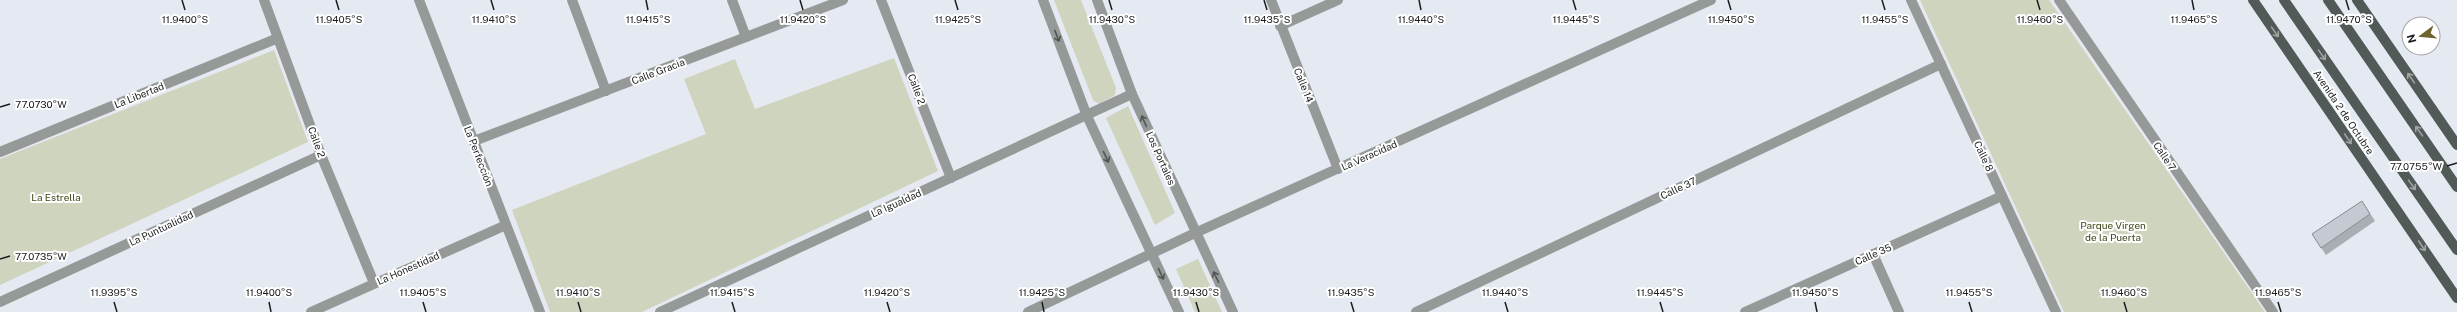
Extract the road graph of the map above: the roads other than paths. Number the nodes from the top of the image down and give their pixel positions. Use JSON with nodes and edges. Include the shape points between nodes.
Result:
{"nodes":[{"id":1,"x":264,"y":0,"type":"edge"},
{"id":2,"x":419,"y":0,"type":"edge"},
{"id":3,"x":572,"y":0,"type":"edge"},
{"id":4,"x":732,"y":0,"type":"edge"},
{"id":5,"x":843,"y":0,"type":"edge"},
{"id":6,"x":882,"y":0,"type":"edge"},
{"id":7,"x":1043,"y":0,"type":"edge"},
{"id":8,"x":1097,"y":0,"type":"edge"},
{"id":9,"x":1271,"y":0,"type":"edge"},
{"id":10,"x":1338,"y":0,"type":"edge"},
{"id":11,"x":1711,"y":0,"type":"edge"},
{"id":12,"x":1911,"y":0,"type":"edge"},
{"id":13,"x":2059,"y":0,"type":"edge"},
{"id":14,"x":2252,"y":0,"type":"edge"},
{"id":15,"x":2284,"y":0,"type":"edge"},
{"id":16,"x":2328,"y":0,"type":"edge"},
{"id":17,"x":2357,"y":0,"type":"edge"},
{"id":18,"x":1280,"y":26,"type":"junction"},
{"id":19,"x":746,"y":37,"type":"junction"},
{"id":20,"x":278,"y":38,"type":"junction"},
{"id":21,"x":1941,"y":64,"type":"junction"},
{"id":22,"x":606,"y":91,"type":"junction"},
{"id":23,"x":1132,"y":94,"type":"junction"},
{"id":24,"x":1087,"y":116,"type":"junction"},
{"id":25,"x":474,"y":141,"type":"junction"},
{"id":26,"x":2457,"y":145,"type":"edge"},
{"id":27,"x":0,"y":152,"type":"edge"},
{"id":28,"x":321,"y":155,"type":"junction"},
{"id":29,"x":1338,"y":169,"type":"junction"},
{"id":30,"x":951,"y":178,"type":"junction"},
{"id":31,"x":2457,"y":187,"type":"edge"},
{"id":32,"x":2002,"y":196,"type":"junction"},
{"id":33,"x":506,"y":225,"type":"junction"},
{"id":34,"x":1195,"y":233,"type":"junction"},
{"id":35,"x":2457,"y":250,"type":"edge"},
{"id":36,"x":1873,"y":254,"type":"junction"},
{"id":37,"x":1152,"y":255,"type":"junction"},
{"id":38,"x":374,"y":283,"type":"junction"},
{"id":39,"x":2457,"y":298,"type":"edge"},
{"id":40,"x":0,"y":302,"type":"edge"},
{"id":41,"x":682,"y":302,"type":"junction"},
{"id":42,"x":311,"y":312,"type":"edge"},
{"id":43,"x":540,"y":312,"type":"edge"},
{"id":44,"x":660,"y":312,"type":"edge"},
{"id":45,"x":686,"y":312,"type":"edge"},
{"id":46,"x":1028,"y":312,"type":"edge"},
{"id":47,"x":1179,"y":312,"type":"edge"},
{"id":48,"x":1233,"y":312,"type":"edge"},
{"id":49,"x":1416,"y":312,"type":"edge"},
{"id":50,"x":1745,"y":312,"type":"edge"},
{"id":51,"x":1899,"y":312,"type":"edge"},
{"id":52,"x":2056,"y":312,"type":"edge"},
{"id":53,"x":2273,"y":312,"type":"edge"}],
"edges":[{"from":1,"to":20,"type":"street","name":"Calle 2"},
{"from":2,"to":25,"type":"street","name":"La Perfección"},
{"from":3,"to":22,"type":"street"},
{"from":4,"to":19,"type":"street"},
{"from":5,"to":19,"type":"street","name":"Calle Gracia"},
{"from":6,"to":30,"type":"street","name":"Calle 2"},
{"from":7,"to":24,"type":"street","one_way":true},
{"from":8,"to":23,"type":"street","name":"Los Portales"},
{"from":9,"to":18,"type":"street","name":"Calle 14"},
{"from":10,"to":18,"type":"street"},
{"from":11,"to":29,"type":"street","name":"La Veracidad"},
{"from":12,"to":21,"type":"street","name":"Calle 8"},
{"from":13,"to":53,"type":"street","name":"Calle 7"},
{"from":14,"to":39,"type":"main road","name":"Avenida 2 de Octubre","one_way":true},
{"from":15,"to":35,"type":"main road","name":"Avenida 2 de Octubre","one_way":true},
{"from":31,"to":16,"type":"main road","one_way":true},
{"from":26,"to":17,"type":"main road","one_way":true},
{"from":18,"to":29,"type":"street","name":"Calle 14"},
{"from":19,"to":22,"type":"street","name":"Calle Gracia"},
{"from":20,"to":27,"type":"street","name":"La Libertad"},
{"from":20,"to":28,"type":"street","name":"Calle 2"},
{"from":21,"to":32,"type":"street","name":"Calle 8"},
{"from":21,"to":49,"type":"street","name":"Calle 37"},
{"from":22,"to":25,"type":"street","name":"Calle Gracia"},
{"from":23,"to":24,"type":"street","name":"La Igualdad"},
{"from":34,"to":23,"type":"street","name":"Los Portales","one_way":true},
{"from":24,"to":30,"type":"street","name":"La Igualdad"},
{"from":24,"to":37,"type":"street","one_way":true},
{"from":25,"to":33,"type":"street","name":"La Perfección"},
{"from":28,"to":38,"type":"street","name":"Calle 2"},
{"from":28,"to":40,"type":"street","name":"La Puntualidad"},
{"from":29,"to":34,"type":"street","name":"La Veracidad"},
{"from":30,"to":41,"type":"street","name":"La Igualdad"},
{"from":32,"to":36,"type":"street","name":"Calle 35"},
{"from":32,"to":52,"type":"street","name":"Calle 8"},
{"from":33,"to":38,"type":"street","name":"La Honestidad"},
{"from":33,"to":43,"type":"street","name":"La Perfección"},
{"from":34,"to":37,"type":"street","name":"La Veracidad"},
{"from":48,"to":34,"type":"street","name":"Los Portales","one_way":true},
{"from":36,"to":50,"type":"street","name":"Calle 35"},
{"from":36,"to":51,"type":"street"},
{"from":37,"to":46,"type":"street","name":"La Veracidad"},
{"from":37,"to":47,"type":"street","one_way":true},
{"from":38,"to":42,"type":"street","name":"La Honestidad"},
{"from":41,"to":44,"type":"street","name":"La Igualdad"},
{"from":41,"to":45,"type":"street"}]}
